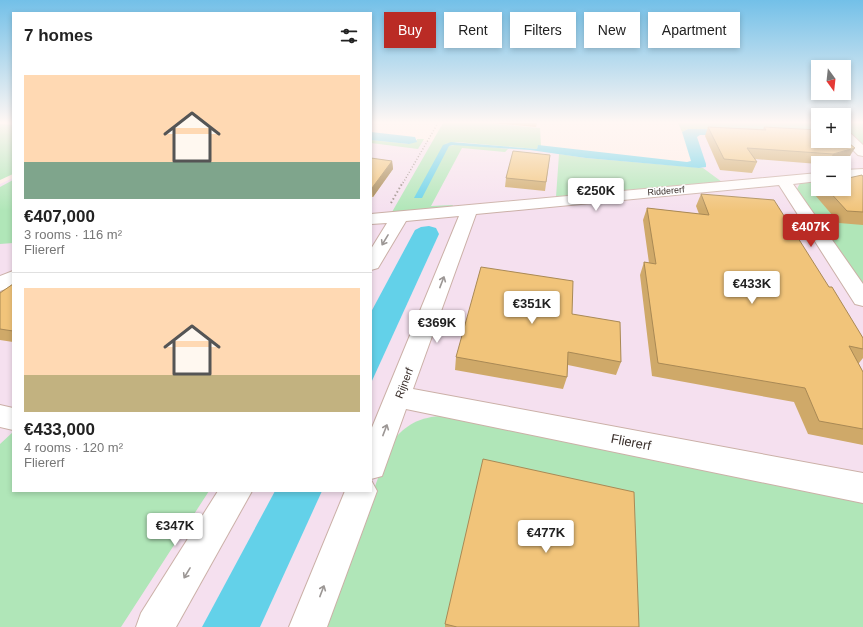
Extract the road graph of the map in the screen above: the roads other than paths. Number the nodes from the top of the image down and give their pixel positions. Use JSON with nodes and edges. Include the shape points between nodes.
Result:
{"nodes":[{"id":1,"x":863,"y":173,"type":"edge"},
{"id":2,"x":851,"y":174,"type":"edge"},
{"id":3,"x":811,"y":178,"type":"edge"},
{"id":4,"x":783,"y":180,"type":"junction"},
{"id":5,"x":470,"y":209,"type":"junction"},
{"id":6,"x":385,"y":217,"type":"edge"},
{"id":7,"x":372,"y":261,"type":"edge"},
{"id":8,"x":12,"y":278,"type":"edge"},
{"id":9,"x":0,"y":285,"type":"edge"},
{"id":10,"x":863,"y":299,"type":"edge"},
{"id":11,"x":398,"y":396,"type":"junction"},
{"id":12,"x":0,"y":416,"type":"edge"},
{"id":13,"x":12,"y":419,"type":"edge"},
{"id":14,"x":372,"y":463,"type":"edge"},
{"id":15,"x":863,"y":488,"type":"edge"},
{"id":16,"x":235,"y":492,"type":"edge"},
{"id":17,"x":361,"y":492,"type":"edge"},
{"id":18,"x":155,"y":627,"type":"edge"},
{"id":19,"x":308,"y":627,"type":"edge"}],
"edges":[{"from":1,"to":2,"type":"street"},
{"from":3,"to":4,"type":"street","name":"Riddererf"},
{"from":4,"to":5,"type":"street","name":"Riddererf"},
{"from":4,"to":10,"type":"street"},
{"from":5,"to":6,"type":"street","name":"Riddererf"},
{"from":11,"to":5,"type":"street","name":"Rijnerf","one_way":true},
{"from":6,"to":7,"type":"street","one_way":true},
{"from":8,"to":9,"type":"street"},
{"from":14,"to":11,"type":"street","name":"Rijnerf","one_way":true},
{"from":11,"to":15,"type":"street","name":"Fliererf"},
{"from":12,"to":13,"type":"street"},
{"from":16,"to":18,"type":"street","one_way":true},
{"from":19,"to":17,"type":"street","one_way":true}]}
